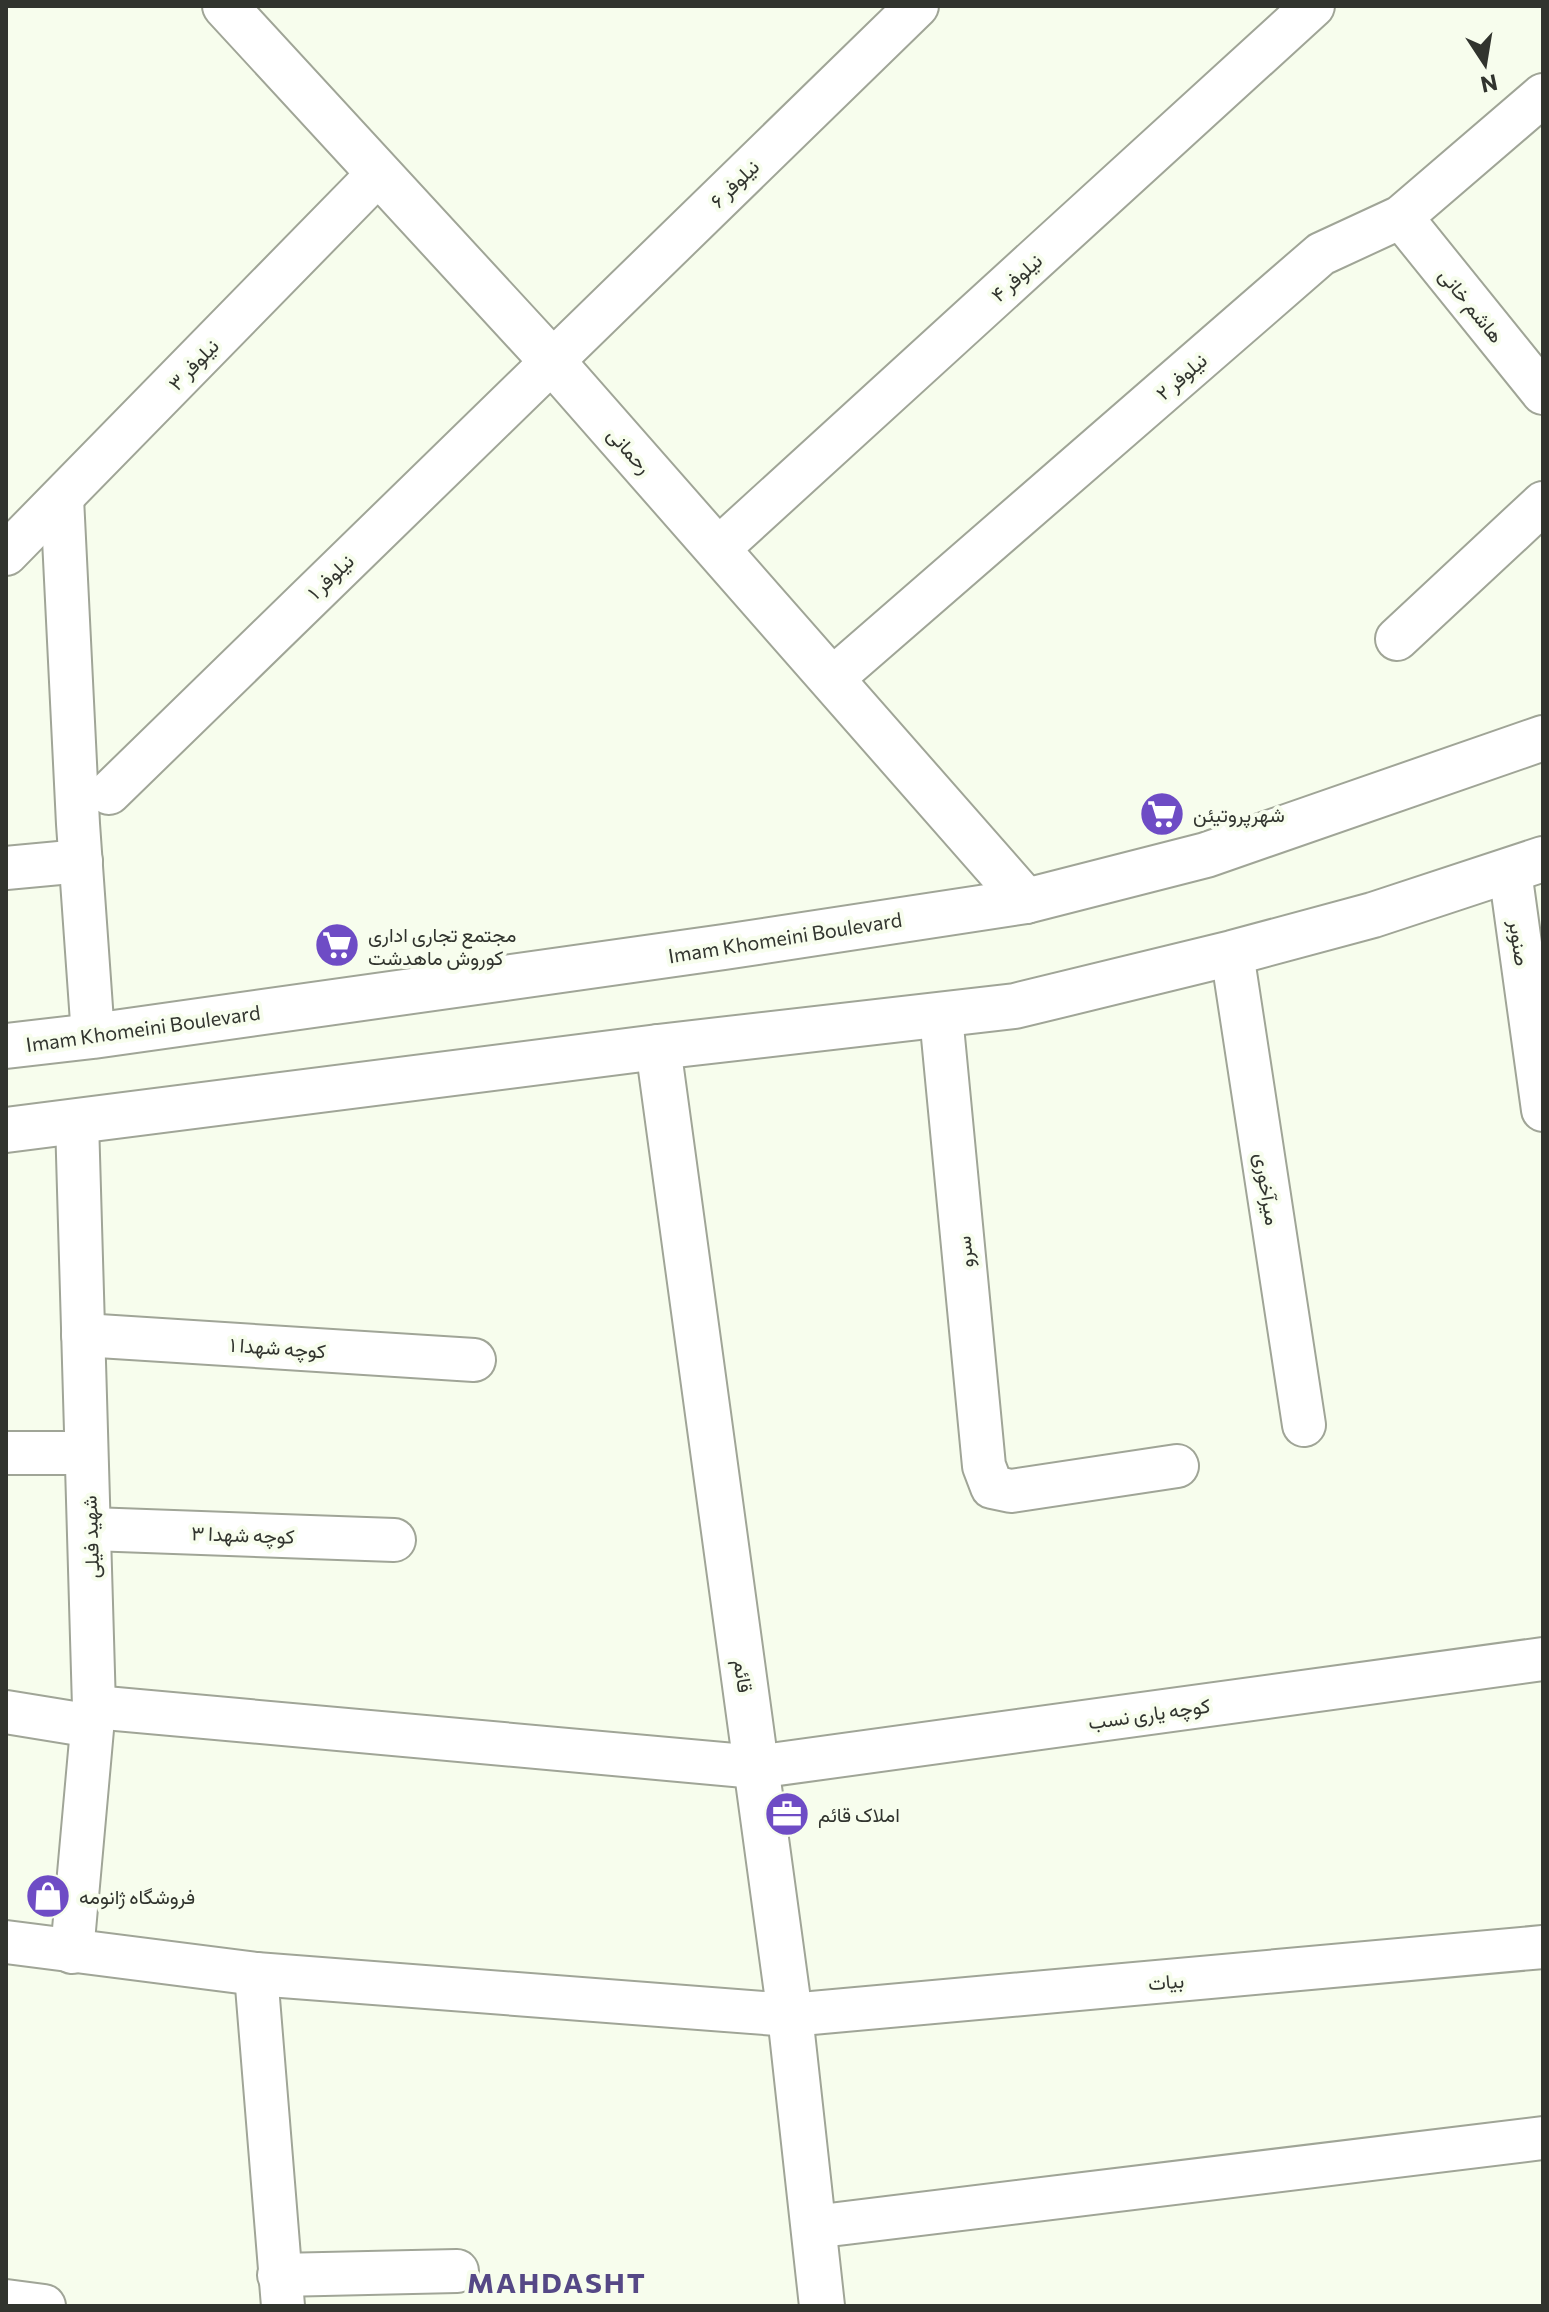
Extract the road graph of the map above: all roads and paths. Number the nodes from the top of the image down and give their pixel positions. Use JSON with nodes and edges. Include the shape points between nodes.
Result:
{"nodes":[{"id":1,"x":225,"y":6,"type":"edge"},
{"id":2,"x":917,"y":6,"type":"edge"},
{"id":3,"x":1313,"y":6,"type":"edge"},
{"id":4,"x":1543,"y":95,"type":"edge"},
{"id":5,"x":379,"y":173,"type":"junction"},
{"id":6,"x":1401,"y":217,"type":"junction"},
{"id":7,"x":551,"y":360,"type":"junction"},
{"id":8,"x":1543,"y":393,"type":"edge"},
{"id":9,"x":62,"y":498,"type":"junction"},
{"id":10,"x":1543,"y":503,"type":"edge"},
{"id":11,"x":718,"y":549,"type":"junction"},
{"id":12,"x":6,"y":554,"type":"edge"},
{"id":13,"x":1397,"y":639,"type":"dead end"},
{"id":14,"x":833,"y":678,"type":"junction"},
{"id":15,"x":1543,"y":738,"type":"edge"},
{"id":16,"x":109,"y":793,"type":"dead end"},
{"id":17,"x":81,"y":861,"type":"junction"},
{"id":18,"x":1527,"y":865,"type":"edge"},
{"id":19,"x":6,"y":868,"type":"edge"},
{"id":20,"x":1026,"y":901,"type":"junction"},
{"id":21,"x":1232,"y":953,"type":"junction"},
{"id":22,"x":941,"y":1016,"type":"junction"},
{"id":23,"x":93,"y":1036,"type":"junction"},
{"id":24,"x":6,"y":1046,"type":"edge"},
{"id":25,"x":658,"y":1047,"type":"junction"},
{"id":26,"x":1543,"y":1110,"type":"edge"},
{"id":27,"x":77,"y":1121,"type":"junction"},
{"id":28,"x":6,"y":1130,"type":"edge"},
{"id":29,"x":83,"y":1335,"type":"junction"},
{"id":30,"x":474,"y":1360,"type":"dead end"},
{"id":31,"x":1304,"y":1425,"type":"dead end"},
{"id":32,"x":6,"y":1453,"type":"edge"},
{"id":33,"x":86,"y":1453,"type":"junction"},
{"id":34,"x":1177,"y":1466,"type":"dead end"},
{"id":35,"x":91,"y":1529,"type":"junction"},
{"id":36,"x":394,"y":1540,"type":"dead end"},
{"id":37,"x":1543,"y":1659,"type":"edge"},
{"id":38,"x":6,"y":1712,"type":"edge"},
{"id":39,"x":93,"y":1716,"type":"junction"},
{"id":40,"x":756,"y":1767,"type":"junction"},
{"id":41,"x":6,"y":1942,"type":"edge"},
{"id":42,"x":1543,"y":1947,"type":"edge"},
{"id":43,"x":72,"y":1952,"type":"junction"},
{"id":44,"x":256,"y":1974,"type":"junction"},
{"id":45,"x":790,"y":2015,"type":"junction"},
{"id":46,"x":1543,"y":2138,"type":"edge"},
{"id":47,"x":813,"y":2227,"type":"junction"},
{"id":48,"x":457,"y":2271,"type":"dead end"},
{"id":49,"x":281,"y":2290,"type":"edge"},
{"id":50,"x":6,"y":2301,"type":"edge"},
{"id":51,"x":44,"y":2306,"type":"edge"},
{"id":52,"x":822,"y":2306,"type":"edge"}],
"edges":[{"from":1,"to":5,"type":"main road","name":"رحمانی"},
{"from":2,"to":7,"type":"street","name":"نیلوفر ۶"},
{"from":3,"to":11,"type":"street","name":"نیلوفر ۴"},
{"from":4,"to":6,"type":"street","name":"نیلوفر ۲"},
{"from":5,"to":7,"type":"main road","name":"رحمانی"},
{"from":5,"to":9,"type":"street","name":"نیلوفر ۳"},
{"from":6,"to":8,"type":"street","name":"هاشم خانی"},
{"from":6,"to":14,"type":"street","name":"نیلوفر ۲","via":[[1321,254]]},
{"from":7,"to":11,"type":"main road","name":"رحمانی"},
{"from":7,"to":16,"type":"street","name":"نیلوفر ۱"},
{"from":9,"to":12,"type":"street","name":"نیلوفر ۳"},
{"from":9,"to":17,"type":"street"},
{"from":10,"to":13,"type":"street"},
{"from":11,"to":14,"type":"main road","name":"رحمانی"},
{"from":14,"to":20,"type":"main road","name":"رحمانی"},
{"from":15,"to":20,"type":"main road","name":"Imam Khomeini Boulevard","via":[[1206,855]]},
{"from":17,"to":19,"type":"street"},
{"from":17,"to":23,"type":"street"},
{"from":18,"to":21,"type":"main road"},
{"from":18,"to":26,"type":"street","name":"صنوبر"},
{"from":20,"to":23,"type":"main road","name":"Imam Khomeini Boulevard"},
{"from":21,"to":22,"type":"main road","via":[[1015,1006]]},
{"from":21,"to":31,"type":"street","name":"میرآخوری"},
{"from":22,"to":25,"type":"main road"},
{"from":22,"to":34,"type":"street","name":"سرو","via":[[984,1466],[992,1487],[1011,1491]]},
{"from":23,"to":24,"type":"main road","name":"Imam Khomeini Boulevard"},
{"from":25,"to":27,"type":"main road"},
{"from":25,"to":40,"type":"main road","name":"قائم"},
{"from":27,"to":28,"type":"main road"},
{"from":27,"to":29,"type":"street","name":"شهید فیلی"},
{"from":29,"to":30,"type":"street","name":"کوچه شهدا ۱"},
{"from":29,"to":33,"type":"street","name":"شهید فیلی"},
{"from":32,"to":33,"type":"street"},
{"from":33,"to":35,"type":"street","name":"شهید فیلی"},
{"from":35,"to":36,"type":"street","name":"کوچه شهدا ۳"},
{"from":35,"to":39,"type":"street","name":"شهید فیلی"},
{"from":37,"to":40,"type":"street","name":"کوچه یاری نسب"},
{"from":38,"to":39,"type":"street","name":"کوچه یاری نسب"},
{"from":39,"to":40,"type":"street","name":"کوچه یاری نسب"},
{"from":39,"to":43,"type":"street","name":"شهید فیلی"},
{"from":40,"to":45,"type":"main road","name":"قائم"},
{"from":41,"to":43,"type":"street","name":"بیات"},
{"from":42,"to":45,"type":"street","name":"بیات"},
{"from":43,"to":44,"type":"street","name":"بیات"},
{"from":44,"to":45,"type":"street","name":"بیات"},
{"from":44,"to":49,"type":"street"},
{"from":45,"to":47,"type":"main road","name":"قائم"},
{"from":46,"to":47,"type":"street"},
{"from":47,"to":52,"type":"main road","name":"قائم"},
{"from":48,"to":49,"type":"street"},
{"from":50,"to":51,"type":"street"}]}
